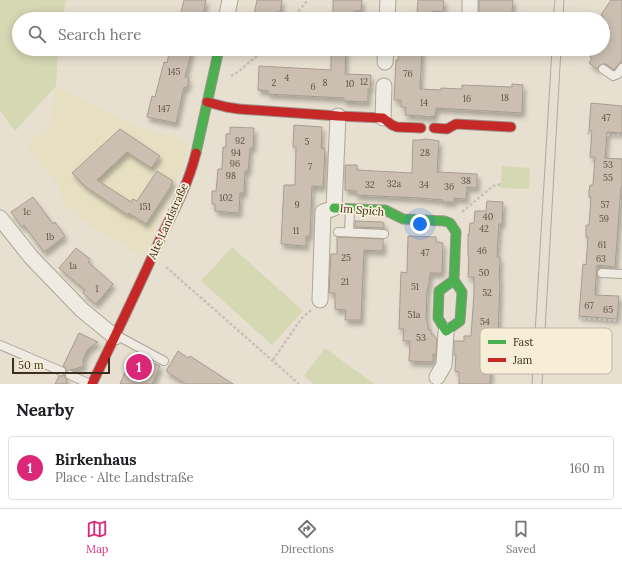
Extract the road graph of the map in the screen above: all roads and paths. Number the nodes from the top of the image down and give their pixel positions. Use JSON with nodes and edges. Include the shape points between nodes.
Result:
{"nodes":[{"id":1,"x":230,"y":0,"type":"edge"},
{"id":2,"x":308,"y":0,"type":"edge"},
{"id":3,"x":388,"y":0,"type":"edge"},
{"id":4,"x":470,"y":0,"type":"edge"},
{"id":5,"x":227,"y":12,"type":"edge"},
{"id":6,"x":298,"y":12,"type":"edge"},
{"id":7,"x":387,"y":12,"type":"edge"},
{"id":8,"x":470,"y":12,"type":"edge"},
{"id":9,"x":217,"y":56,"type":"edge"},
{"id":10,"x":257,"y":56,"type":"edge"},
{"id":11,"x":622,"y":68,"type":"edge"},
{"id":12,"x":603,"y":69,"type":"dead end"},
{"id":13,"x":211,"y":86,"type":"junction"},
{"id":14,"x":384,"y":86,"type":"dead end"},
{"id":15,"x":207,"y":102,"type":"junction"},
{"id":16,"x":338,"y":116,"type":"junction"},
{"id":17,"x":383,"y":118,"type":"junction"},
{"id":18,"x":421,"y":128,"type":"dead end"},
{"id":19,"x":434,"y":128,"type":"dead end"},
{"id":20,"x":511,"y":128,"type":"dead end"},
{"id":21,"x":587,"y":133,"type":"dead end"},
{"id":22,"x":622,"y":136,"type":"edge"},
{"id":23,"x":501,"y":184,"type":"dead end"},
{"id":24,"x":334,"y":208,"type":"junction"},
{"id":25,"x":350,"y":208,"type":"junction"},
{"id":26,"x":0,"y":218,"type":"edge"},
{"id":27,"x":450,"y":223,"type":"junction"},
{"id":28,"x":338,"y":232,"type":"dead end"},
{"id":29,"x":349,"y":232,"type":"junction"},
{"id":30,"x":384,"y":234,"type":"dead end"},
{"id":31,"x":153,"y":256,"type":"junction"},
{"id":32,"x":602,"y":272,"type":"dead end"},
{"id":33,"x":622,"y":274,"type":"edge"},
{"id":34,"x":454,"y":280,"type":"junction"},
{"id":35,"x":320,"y":300,"type":"dead end"},
{"id":36,"x":578,"y":318,"type":"dead end"},
{"id":37,"x":301,"y":319,"type":"dead end"},
{"id":38,"x":622,"y":322,"type":"edge"},
{"id":39,"x":446,"y":331,"type":"junction"},
{"id":40,"x":115,"y":336,"type":"junction"},
{"id":41,"x":0,"y":345,"type":"edge"},
{"id":42,"x":273,"y":360,"type":"junction"},
{"id":43,"x":164,"y":362,"type":"dead end"},
{"id":44,"x":61,"y":371,"type":"dead end"},
{"id":45,"x":70,"y":375,"type":"dead end"},
{"id":46,"x":437,"y":377,"type":"dead end"},
{"id":47,"x":91,"y":384,"type":"edge"},
{"id":48,"x":299,"y":384,"type":"edge"}],
"edges":[{"from":1,"to":5,"type":"street"},
{"from":2,"to":6,"type":"path"},
{"from":3,"to":7,"type":"street"},
{"from":4,"to":8,"type":"street"},
{"from":9,"to":13,"type":"street","name":"Alte Landstraße"},
{"from":10,"to":13,"type":"path","via":[[238,72]]},
{"from":11,"to":12,"type":"lane","via":[[618,74],[612,76]]},
{"from":13,"to":15,"type":"street","name":"Alte Landstraße"},
{"from":14,"to":17,"type":"street"},
{"from":15,"to":16,"type":"street","via":[[239,109]]},
{"from":15,"to":31,"type":"street","name":"Alte Landstraße","via":[[194,160]]},
{"from":16,"to":17,"type":"street"},
{"from":16,"to":24,"type":"street","name":"Im Spich"},
{"from":17,"to":18,"type":"street","via":[[397,127]]},
{"from":19,"to":20,"type":"street","via":[[447,129],[456,124]]},
{"from":21,"to":22,"type":"path"},
{"from":23,"to":27,"type":"path","via":[[493,186]]},
{"from":24,"to":25,"type":"street","name":"Im Spich"},
{"from":24,"to":35,"type":"street","name":"Im Spich","via":[[323,212]]},
{"from":25,"to":27,"type":"street","name":"Im Spich","via":[[385,210],[403,219]]},
{"from":25,"to":29,"type":"lane"},
{"from":26,"to":40,"type":"street","via":[[31,257],[82,310]]},
{"from":27,"to":34,"type":"street","via":[[456,232]]},
{"from":28,"to":29,"type":"lane"},
{"from":29,"to":30,"type":"lane"},
{"from":31,"to":40,"type":"street","name":"Alte Landstraße"},
{"from":31,"to":42,"type":"path"},
{"from":32,"to":33,"type":"lane"},
{"from":34,"to":39,"type":"street","via":[[462,292],[460,321]]},
{"from":34,"to":39,"type":"street","via":[[439,291],[438,318]]},
{"from":36,"to":38,"type":"path"},
{"from":37,"to":42,"type":"path"},
{"from":39,"to":46,"type":"street","via":[[444,365]]},
{"from":40,"to":43,"type":"lane"},
{"from":40,"to":47,"type":"street","name":"Alte Landstraße"},
{"from":41,"to":44,"type":"lane"},
{"from":42,"to":48,"type":"path"},
{"from":45,"to":47,"type":"lane"}]}
